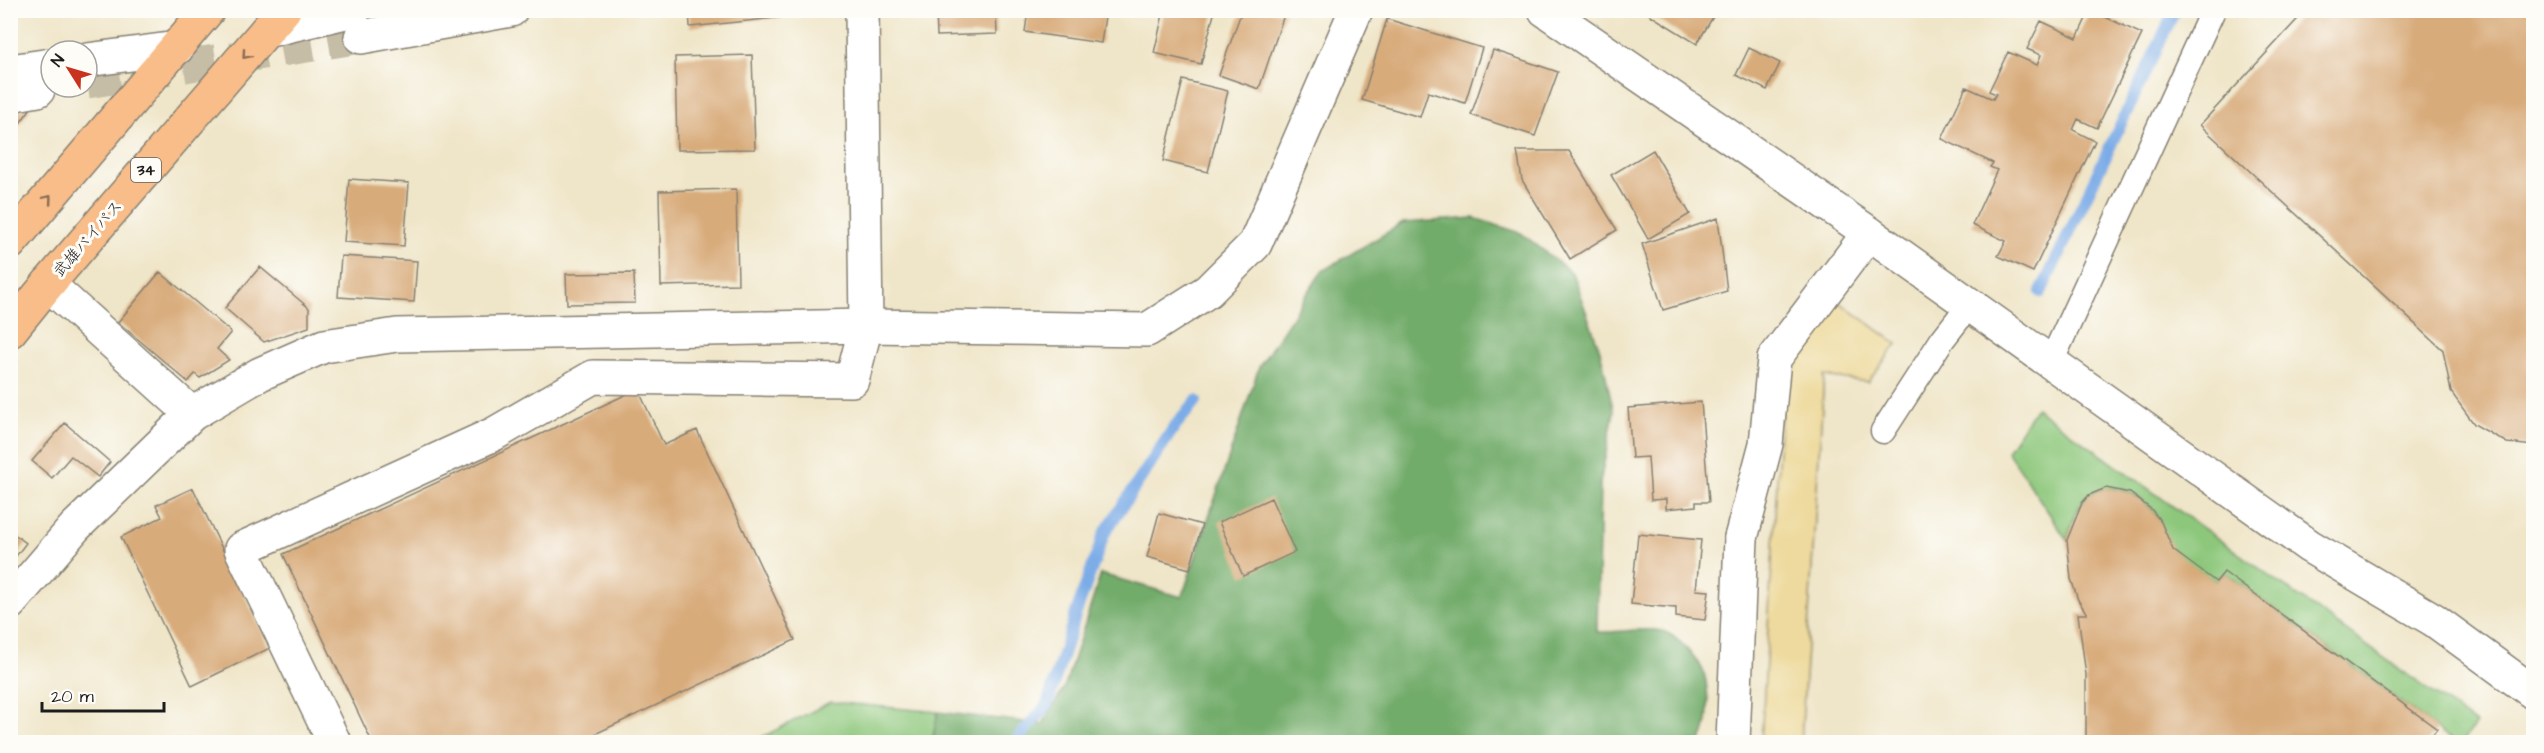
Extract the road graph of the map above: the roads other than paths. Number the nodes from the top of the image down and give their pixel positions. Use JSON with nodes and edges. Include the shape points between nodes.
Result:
{"nodes":[{"id":1,"x":512,"y":10,"type":"edge"},
{"id":2,"x":862,"y":10,"type":"edge"},
{"id":3,"x":1356,"y":10,"type":"edge"},
{"id":4,"x":1545,"y":10,"type":"edge"},
{"id":5,"x":2213,"y":10,"type":"edge"},
{"id":6,"x":204,"y":16,"type":"edge"},
{"id":7,"x":275,"y":21,"type":"edge"},
{"id":8,"x":358,"y":24,"type":"edge"},
{"id":9,"x":177,"y":48,"type":"junction"},
{"id":10,"x":99,"y":58,"type":"edge"},
{"id":11,"x":10,"y":71,"type":"edge"},
{"id":12,"x":33,"y":84,"type":"edge"},
{"id":13,"x":1869,"y":233,"type":"junction"},
{"id":14,"x":10,"y":243,"type":"edge"},
{"id":15,"x":48,"y":284,"type":"junction"},
{"id":16,"x":1970,"y":304,"type":"junction"},
{"id":17,"x":866,"y":326,"type":"junction"},
{"id":18,"x":10,"y":331,"type":"edge"},
{"id":19,"x":2051,"y":362,"type":"junction"},
{"id":20,"x":192,"y":414,"type":"junction"},
{"id":21,"x":1883,"y":431,"type":"dead end"},
{"id":22,"x":10,"y":603,"type":"edge"},
{"id":23,"x":2534,"y":693,"type":"edge"},
{"id":24,"x":334,"y":742,"type":"edge"},
{"id":25,"x":1733,"y":742,"type":"edge"}],
"edges":[{"from":1,"to":8,"type":"street"},
{"from":2,"to":17,"type":"street"},
{"from":3,"to":17,"type":"street","via":[[1255,244],[1208,291],[1147,330]]},
{"from":4,"to":13,"type":"street"},
{"from":5,"to":19,"type":"lane"},
{"from":6,"to":9,"type":"highway"},
{"from":7,"to":8,"type":"street"},
{"from":7,"to":15,"type":"highway","name":"武雄バイパス","number":"34","one_way":true},
{"from":9,"to":10,"type":"street"},
{"from":14,"to":9,"type":"highway","one_way":true},
{"from":11,"to":12,"type":"street"},
{"from":13,"to":16,"type":"street"},
{"from":13,"to":25,"type":"street","via":[[1774,359],[1766,444],[1741,538]]},
{"from":15,"to":18,"type":"highway","name":"武雄バイパス","number":"34"},
{"from":15,"to":20,"type":"street"},
{"from":16,"to":19,"type":"street"},
{"from":16,"to":21,"type":"lane"},
{"from":17,"to":20,"type":"street","via":[[397,335],[324,346],[260,374]]},
{"from":17,"to":24,"type":"street","via":[[852,381],[593,377],[495,434],[241,549]]},
{"from":19,"to":23,"type":"street","via":[[2309,546],[2434,620]]},
{"from":20,"to":22,"type":"street","via":[[75,527]]}]}
